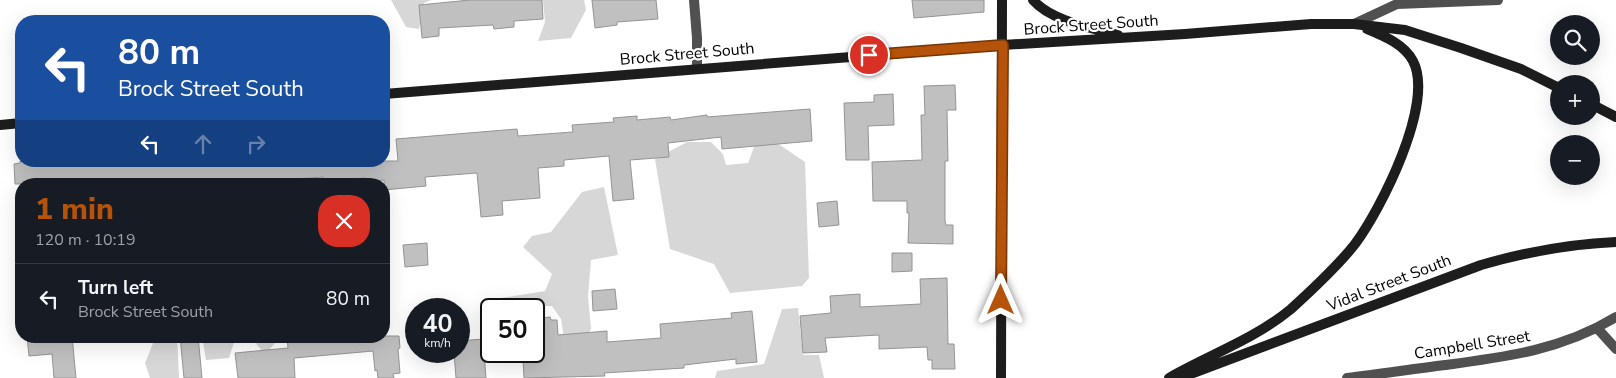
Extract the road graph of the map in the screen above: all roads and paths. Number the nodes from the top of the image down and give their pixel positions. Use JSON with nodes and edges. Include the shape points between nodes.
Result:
{"nodes":[{"id":1,"x":694,"y":0,"type":"edge"},
{"id":2,"x":1002,"y":0,"type":"edge"},
{"id":3,"x":1033,"y":0,"type":"edge"},
{"id":4,"x":1498,"y":0,"type":"edge"},
{"id":5,"x":1354,"y":24,"type":"junction"},
{"id":6,"x":1126,"y":38,"type":"junction"},
{"id":7,"x":1003,"y":45,"type":"junction"},
{"id":8,"x":697,"y":68,"type":"junction"},
{"id":9,"x":1550,"y":84,"type":"edge"},
{"id":10,"x":390,"y":94,"type":"edge"},
{"id":11,"x":1600,"y":109,"type":"edge"},
{"id":12,"x":1616,"y":117,"type":"edge"},
{"id":13,"x":15,"y":124,"type":"edge"},
{"id":14,"x":0,"y":125,"type":"edge"},
{"id":15,"x":1616,"y":242,"type":"edge"},
{"id":16,"x":1616,"y":317,"type":"edge"},
{"id":17,"x":1597,"y":328,"type":"junction"},
{"id":18,"x":1616,"y":349,"type":"edge"},
{"id":19,"x":1001,"y":378,"type":"edge"},
{"id":20,"x":1169,"y":378,"type":"edge"},
{"id":21,"x":1180,"y":378,"type":"edge"},
{"id":22,"x":1347,"y":378,"type":"edge"}],
"edges":[{"from":1,"to":8,"type":"street"},
{"from":2,"to":7,"type":"main road"},
{"from":3,"to":6,"type":"main road","via":[[1047,12]]},
{"from":4,"to":5,"type":"street","name":"Brock Street South","via":[[1397,4]]},
{"from":5,"to":6,"type":"main road","name":"Brock Street South","via":[[1311,24]]},
{"from":5,"to":9,"type":"main road","via":[[1405,30],[1438,40],[1521,69]]},
{"from":5,"to":20,"type":"main road","via":[[1380,34],[1404,49],[1413,61],[1416,74],[1417,94],[1410,131],[1381,203],[1354,244],[1291,308],[1253,335]]},
{"from":6,"to":7,"type":"main road","name":"Brock Street South"},
{"from":7,"to":8,"type":"main road","name":"Brock Street South"},
{"from":7,"to":19,"type":"main road"},
{"from":8,"to":10,"type":"main road","name":"Brock Street South"},
{"from":11,"to":12,"type":"main road"},
{"from":13,"to":14,"type":"main road"},
{"from":15,"to":21,"type":"main road","name":"Vidal Street South","via":[[1564,246],[1481,265]]},
{"from":16,"to":17,"type":"street","name":"Campbell Street"},
{"from":17,"to":18,"type":"street"},
{"from":17,"to":22,"type":"street","name":"Campbell Street","via":[[1569,341],[1528,352]]}]}
